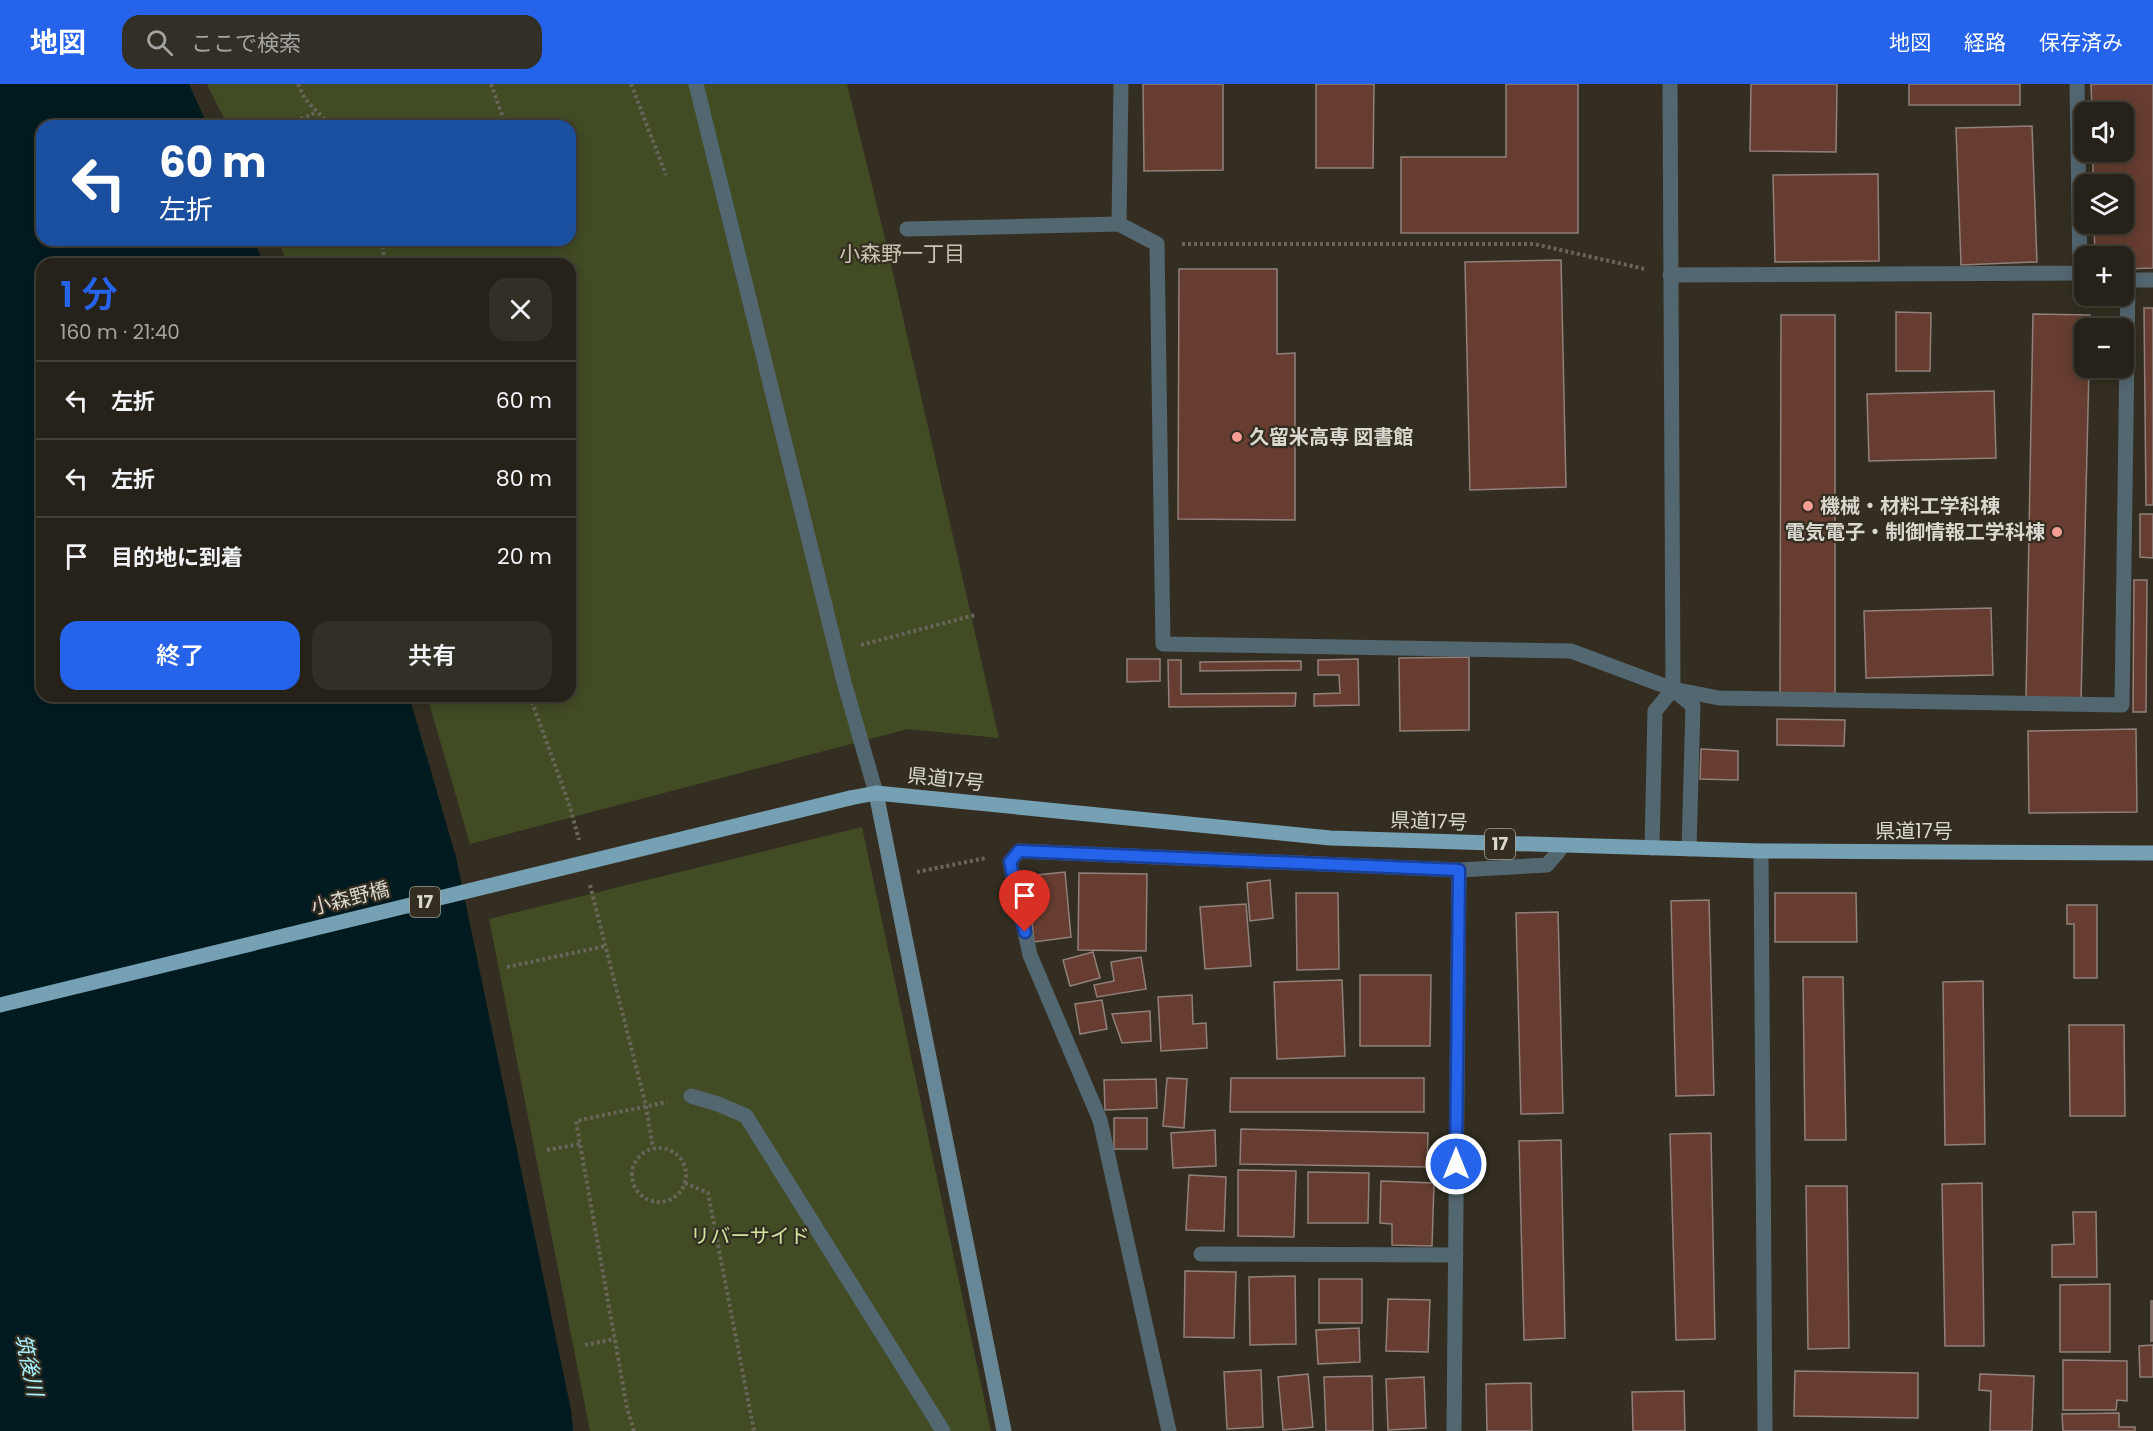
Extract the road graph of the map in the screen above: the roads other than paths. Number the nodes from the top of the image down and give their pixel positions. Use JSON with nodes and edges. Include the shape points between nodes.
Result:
{"nodes":[{"id":1,"x":696,"y":84,"type":"edge"},
{"id":2,"x":1121,"y":84,"type":"edge"},
{"id":3,"x":1670,"y":84,"type":"edge"},
{"id":4,"x":2077,"y":84,"type":"edge"},
{"id":5,"x":1119,"y":224,"type":"junction"},
{"id":6,"x":907,"y":229,"type":"dead end"},
{"id":7,"x":2081,"y":246,"type":"edge"},
{"id":8,"x":1670,"y":275,"type":"junction"},
{"id":9,"x":2074,"y":275,"type":"edge"},
{"id":10,"x":2134,"y":280,"type":"edge"},
{"id":11,"x":2153,"y":280,"type":"edge"},
{"id":12,"x":2126,"y":306,"type":"edge"},
{"id":13,"x":1673,"y":689,"type":"junction"},
{"id":14,"x":876,"y":793,"type":"junction"},
{"id":15,"x":850,"y":798,"type":"joint"},
{"id":16,"x":1563,"y":846,"type":"junction"},
{"id":17,"x":1652,"y":848,"type":"junction"},
{"id":18,"x":1689,"y":849,"type":"junction"},
{"id":19,"x":1761,"y":851,"type":"junction"},
{"id":20,"x":2153,"y":853,"type":"edge"},
{"id":21,"x":1459,"y":870,"type":"junction"},
{"id":22,"x":0,"y":1005,"type":"edge"},
{"id":23,"x":692,"y":1096,"type":"road end"},
{"id":24,"x":1201,"y":1254,"type":"dead end"},
{"id":25,"x":1456,"y":1255,"type":"junction"},
{"id":26,"x":943,"y":1431,"type":"edge"},
{"id":27,"x":1004,"y":1431,"type":"edge"},
{"id":28,"x":1169,"y":1431,"type":"edge"},
{"id":29,"x":1455,"y":1431,"type":"edge"},
{"id":30,"x":1765,"y":1431,"type":"edge"}],
"edges":[{"from":1,"to":14,"type":"street","via":[[837,652]]},
{"from":2,"to":5,"type":"street"},
{"from":3,"to":8,"type":"street"},
{"from":4,"to":7,"type":"street"},
{"from":5,"to":6,"type":"street"},
{"from":5,"to":13,"type":"street","via":[[1158,244],[1163,644],[1571,651]]},
{"from":8,"to":9,"type":"street"},
{"from":8,"to":13,"type":"street"},
{"from":10,"to":11,"type":"street"},
{"from":12,"to":13,"type":"street","via":[[2122,705],[1719,698]]},
{"from":13,"to":17,"type":"street","via":[[1655,711]]},
{"from":13,"to":18,"type":"street","via":[[1693,706]]},
{"from":14,"to":15,"type":"main road","name":"県道17号","number":"17"},
{"from":14,"to":16,"type":"main road","name":"県道17号","number":"17","via":[[1330,838]]},
{"from":14,"to":27,"type":"street"},
{"from":15,"to":22,"type":"main road","name":"小森野橋","number":"17","bridge":true},
{"from":16,"to":17,"type":"main road","name":"県道17号","number":"17"},
{"from":16,"to":21,"type":"street","via":[[1547,865]]},
{"from":17,"to":18,"type":"main road","name":"県道17号","number":"17"},
{"from":18,"to":19,"type":"main road","name":"県道17号","number":"17"},
{"from":19,"to":20,"type":"main road","name":"県道17号","number":"17"},
{"from":19,"to":30,"type":"street"},
{"from":21,"to":25,"type":"street"},
{"from":21,"to":28,"type":"street","via":[[1019,851],[1010,862],[1030,955],[1100,1120]]},
{"from":23,"to":26,"type":"street","via":[[746,1116]]},
{"from":24,"to":25,"type":"street"},
{"from":25,"to":29,"type":"street"}]}
